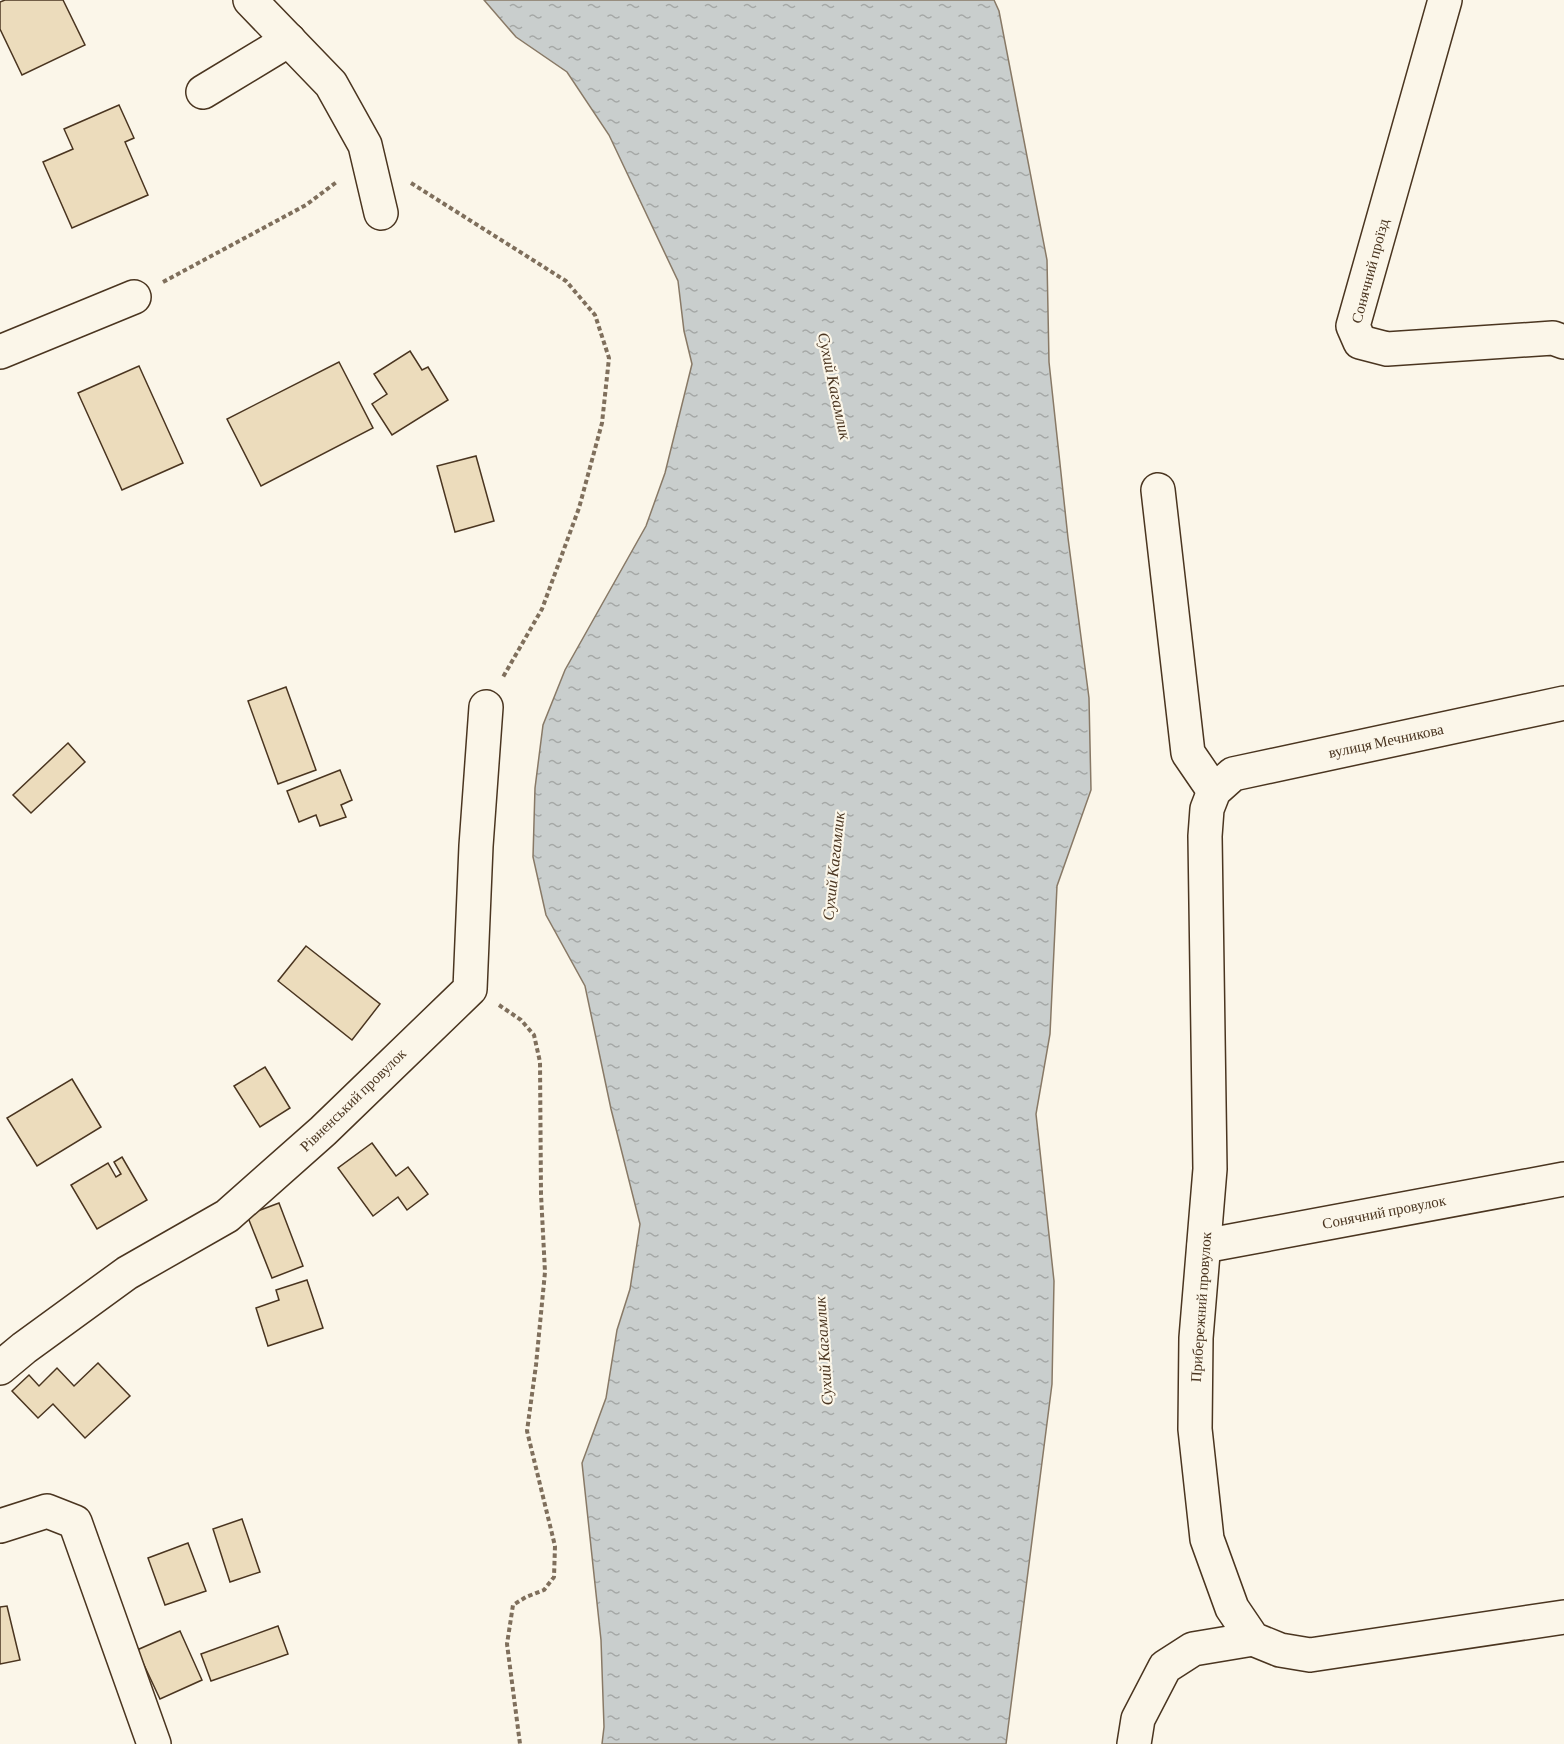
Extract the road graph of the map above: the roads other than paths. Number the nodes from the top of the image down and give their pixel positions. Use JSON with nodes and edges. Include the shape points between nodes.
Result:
{"nodes":[{"id":1,"x":250,"y":0,"type":"edge"},
{"id":2,"x":1445,"y":0,"type":"edge"},
{"id":3,"x":289,"y":40,"type":"junction"},
{"id":4,"x":203,"y":92,"type":"dead end"},
{"id":5,"x":381,"y":213,"type":"dead end"},
{"id":6,"x":134,"y":297,"type":"road end"},
{"id":7,"x":1564,"y":342,"type":"edge"},
{"id":8,"x":0,"y":352,"type":"edge"},
{"id":9,"x":1158,"y":490,"type":"dead end"},
{"id":10,"x":1564,"y":703,"type":"edge"},
{"id":11,"x":486,"y":706,"type":"road end"},
{"id":12,"x":1214,"y":792,"type":"junction"},
{"id":13,"x":1564,"y":1179,"type":"edge"},
{"id":14,"x":1204,"y":1246,"type":"junction"},
{"id":15,"x":0,"y":1368,"type":"edge"},
{"id":16,"x":0,"y":1526,"type":"edge"},
{"id":17,"x":1564,"y":1617,"type":"edge"},
{"id":18,"x":1253,"y":1639,"type":"junction"},
{"id":19,"x":154,"y":1744,"type":"edge"},
{"id":20,"x":1134,"y":1744,"type":"edge"}],
"edges":[{"from":1,"to":3,"type":"street"},
{"from":2,"to":7,"type":"street","name":"Сонячний проїзд","via":[[1353,326],[1360,342],[1386,348],[1553,338]]},
{"from":3,"to":4,"type":"street"},
{"from":3,"to":5,"type":"street","via":[[331,84],[365,144]]},
{"from":6,"to":8,"type":"street"},
{"from":9,"to":12,"type":"street","via":[[1188,753]]},
{"from":10,"to":12,"type":"street","name":"вулиця Мечникова","via":[[1233,774]]},
{"from":11,"to":15,"type":"street","name":"Рівненський провулок","via":[[470,989],[323,1131],[227,1216],[127,1273]]},
{"from":12,"to":14,"type":"street","name":"Прибережний провулок","via":[[1207,809],[1205,836],[1210,1169]]},
{"from":13,"to":14,"type":"street","name":"Сонячний провулок"},
{"from":14,"to":18,"type":"street","name":"Прибережний провулок","via":[[1196,1338],[1195,1429],[1206,1539],[1232,1608]]},
{"from":16,"to":19,"type":"street","via":[[47,1511],[75,1522]]},
{"from":17,"to":18,"type":"street","via":[[1310,1655],[1280,1650]]},
{"from":18,"to":20,"type":"street","via":[[1193,1649],[1165,1667],[1138,1719]]}]}
